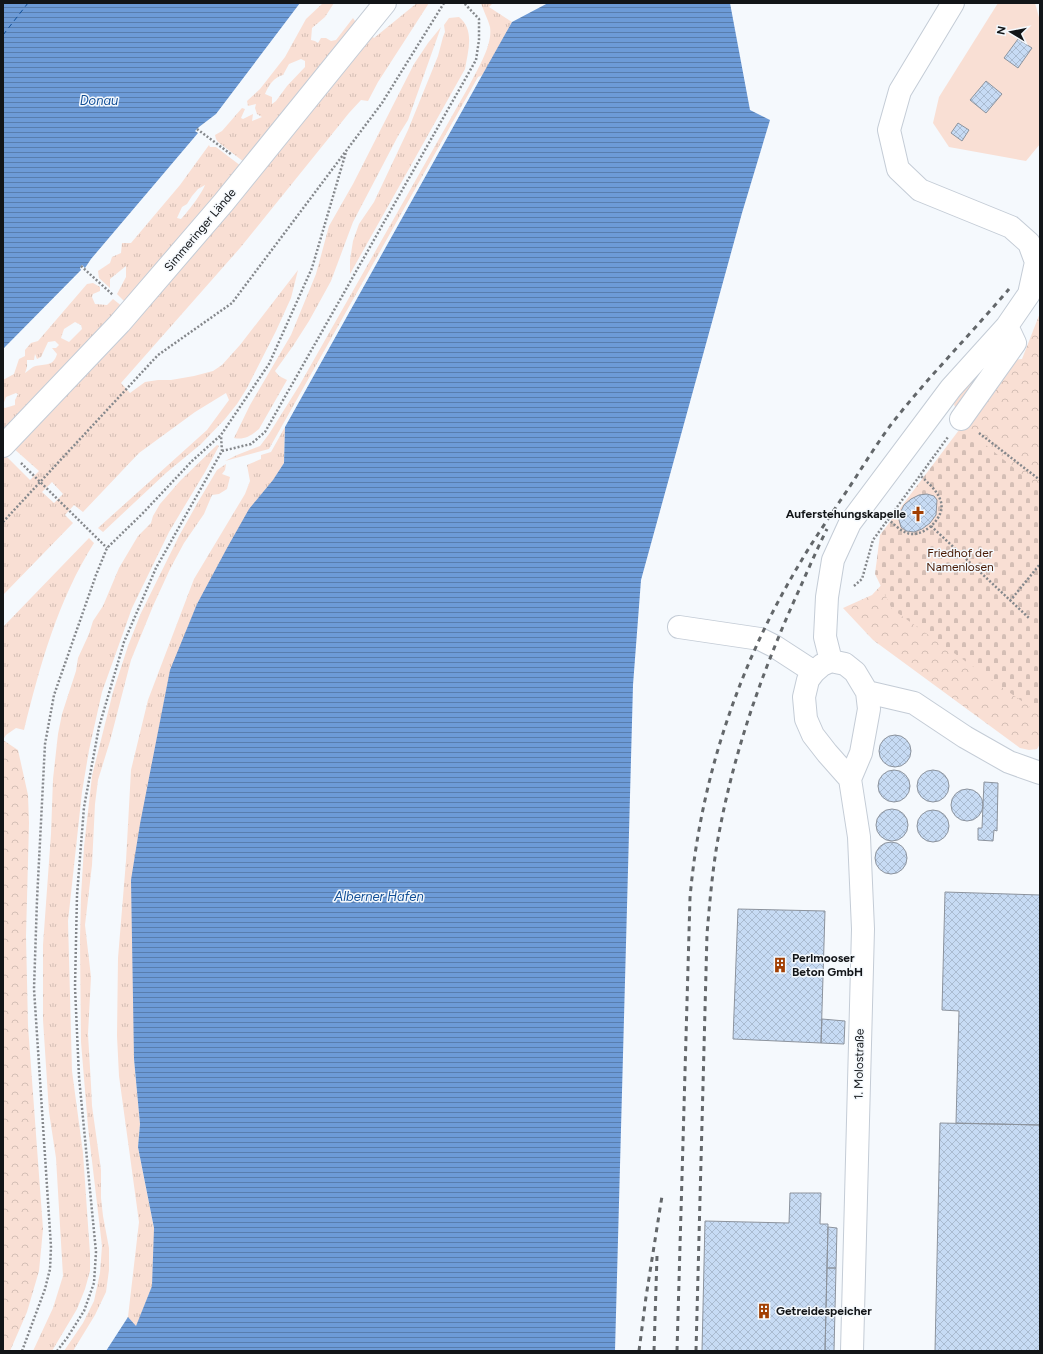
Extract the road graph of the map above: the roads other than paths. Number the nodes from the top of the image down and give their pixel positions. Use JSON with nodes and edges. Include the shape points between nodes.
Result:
{"nodes":[{"id":1,"x":385,"y":3,"type":"edge"},
{"id":2,"x":953,"y":3,"type":"edge"},
{"id":3,"x":1007,"y":326,"type":"junction"},
{"id":4,"x":961,"y":419,"type":"road end"},
{"id":5,"x":10,"y":453,"type":"edge"},
{"id":6,"x":679,"y":627,"type":"dead end"},
{"id":7,"x":822,"y":666,"type":"junction"},
{"id":8,"x":867,"y":692,"type":"junction"},
{"id":9,"x":1040,"y":773,"type":"edge"},
{"id":10,"x":850,"y":779,"type":"junction"},
{"id":11,"x":852,"y":1351,"type":"edge"}],
"edges":[{"from":1,"to":5,"type":"street","name":"Simmeringer Lände","via":[[224,202]]},
{"from":2,"to":3,"type":"street","via":[[900,91],[889,130],[898,169],[920,190],[1011,227],[1029,243],[1036,262],[1029,294]]},
{"from":3,"to":4,"type":"street","via":[[1015,343]]},
{"from":3,"to":7,"type":"street","via":[[951,388],[850,523],[833,560],[827,597]]},
{"from":6,"to":7,"type":"street","via":[[760,639]]},
{"from":7,"to":8,"type":"street","via":[[845,664],[855,672]]},
{"from":7,"to":10,"type":"street","via":[[808,680],[804,697],[806,719],[813,735]]},
{"from":8,"to":9,"type":"street","via":[[914,703],[965,738],[1009,762]]},
{"from":8,"to":10,"type":"street","via":[[869,709],[866,730],[861,753]]},
{"from":10,"to":11,"type":"street","name":"1. Molostraße","via":[[859,837],[863,928]]}]}
